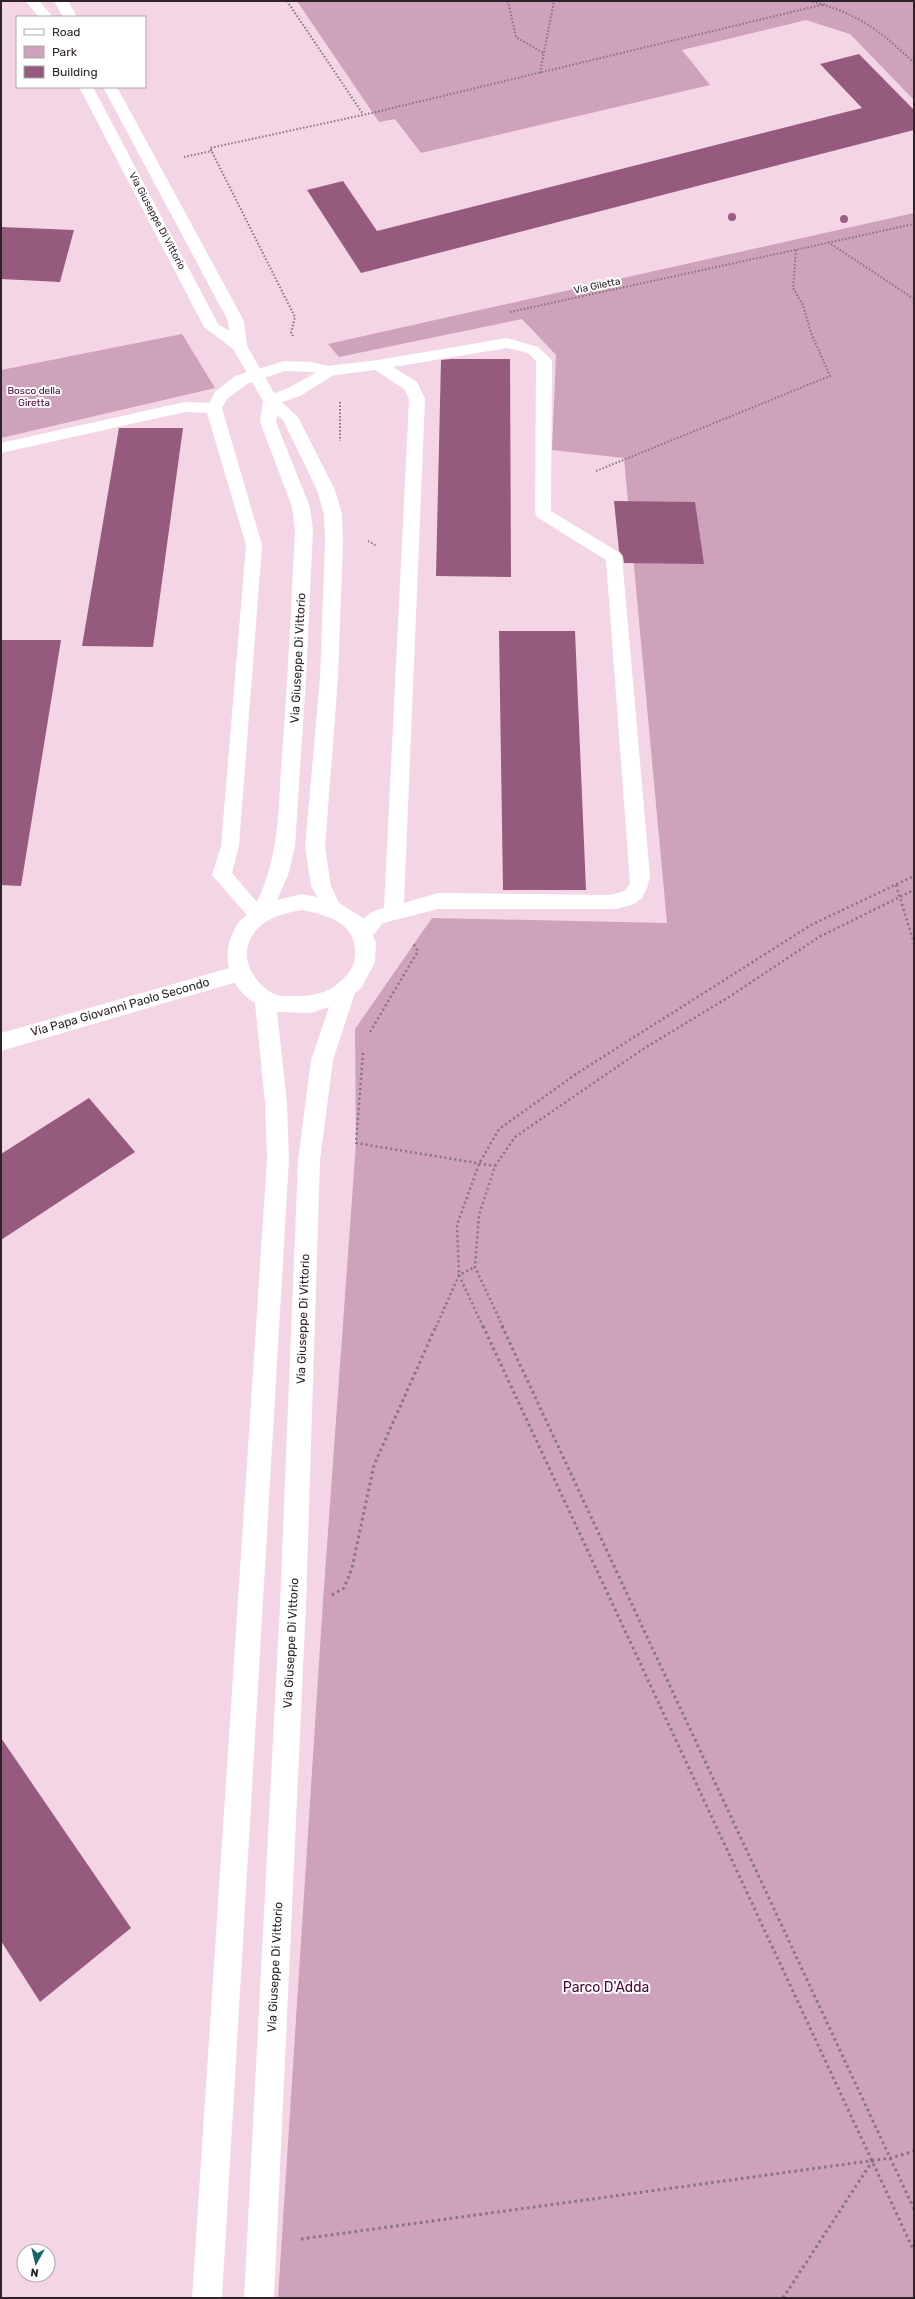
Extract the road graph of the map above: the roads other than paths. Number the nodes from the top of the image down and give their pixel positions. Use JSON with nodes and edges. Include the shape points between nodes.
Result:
{"nodes":[{"id":1,"x":32,"y":1,"type":"edge"},
{"id":2,"x":61,"y":1,"type":"edge"},
{"id":3,"x":45,"y":16,"type":"edge"},
{"id":4,"x":69,"y":16,"type":"edge"},
{"id":5,"x":87,"y":88,"type":"edge"},
{"id":6,"x":111,"y":88,"type":"edge"},
{"id":7,"x":239,"y":346,"type":"junction"},
{"id":8,"x":378,"y":365,"type":"junction"},
{"id":9,"x":328,"y":371,"type":"junction"},
{"id":10,"x":256,"y":374,"type":"junction"},
{"id":11,"x":271,"y":401,"type":"junction"},
{"id":12,"x":214,"y":408,"type":"junction"},
{"id":13,"x":1,"y":448,"type":"edge"},
{"id":14,"x":331,"y":906,"type":"junction"},
{"id":15,"x":394,"y":914,"type":"junction"},
{"id":16,"x":259,"y":916,"type":"junction"},
{"id":17,"x":363,"y":933,"type":"junction"},
{"id":18,"x":240,"y":973,"type":"junction"},
{"id":19,"x":345,"y":992,"type":"junction"},
{"id":20,"x":264,"y":998,"type":"junction"},
{"id":21,"x":1,"y":1042,"type":"edge"},
{"id":22,"x":207,"y":2298,"type":"edge"},
{"id":23,"x":259,"y":2298,"type":"edge"}],
"edges":[{"from":1,"to":3,"type":"street"},
{"from":2,"to":4,"type":"street"},
{"from":5,"to":7,"type":"street","name":"Via Giuseppe Di Vittorio","via":[[212,327]]},
{"from":6,"to":7,"type":"street","name":"Via Giuseppe Di Vittorio","via":[[236,321]]},
{"from":7,"to":10,"type":"street","name":"Via Giuseppe Di Vittorio"},
{"from":8,"to":9,"type":"lane"},
{"from":8,"to":15,"type":"lane","via":[[411,386],[417,399]]},
{"from":8,"to":15,"type":"lane","via":[[507,344],[533,350],[544,360],[543,513],[614,557],[640,876],[640,887],[632,896],[610,903],[438,901]]},
{"from":9,"to":10,"type":"lane","via":[[312,367],[284,366]]},
{"from":9,"to":11,"type":"street","via":[[306,388]]},
{"from":10,"to":11,"type":"street","name":"Via Giuseppe Di Vittorio"},
{"from":10,"to":12,"type":"lane","via":[[230,386]]},
{"from":11,"to":14,"type":"street","name":"Via Giuseppe Di Vittorio","via":[[290,417],[326,490],[333,514],[329,678],[315,847],[321,886]]},
{"from":11,"to":16,"type":"street","name":"Via Giuseppe Di Vittorio","via":[[268,422],[301,507],[304,530],[285,846],[278,875]]},
{"from":12,"to":13,"type":"lane","via":[[185,407]]},
{"from":12,"to":16,"type":"lane","via":[[254,545],[230,846],[222,875]]},
{"from":14,"to":16,"type":"street","via":[[302,902],[272,909]]},
{"from":14,"to":17,"type":"street","via":[[344,913]]},
{"from":15,"to":17,"type":"lane","via":[[377,917]]},
{"from":16,"to":18,"type":"street","via":[[246,928],[239,942],[236,956]]},
{"from":17,"to":19,"type":"street","via":[[367,953],[365,965],[358,978]]},
{"from":18,"to":20,"type":"street","via":[[251,990]]},
{"from":18,"to":21,"type":"street","name":"Via Papa Giovanni Paolo Secondo"},
{"from":19,"to":20,"type":"street","via":[[324,1002],[296,1006],[278,1004]]},
{"from":19,"to":23,"type":"street","name":"Via Giuseppe Di Vittorio","via":[[322,1060],[309,1160],[293,1604]]},
{"from":20,"to":22,"type":"street","via":[[276,1104],[278,1159]]}]}
